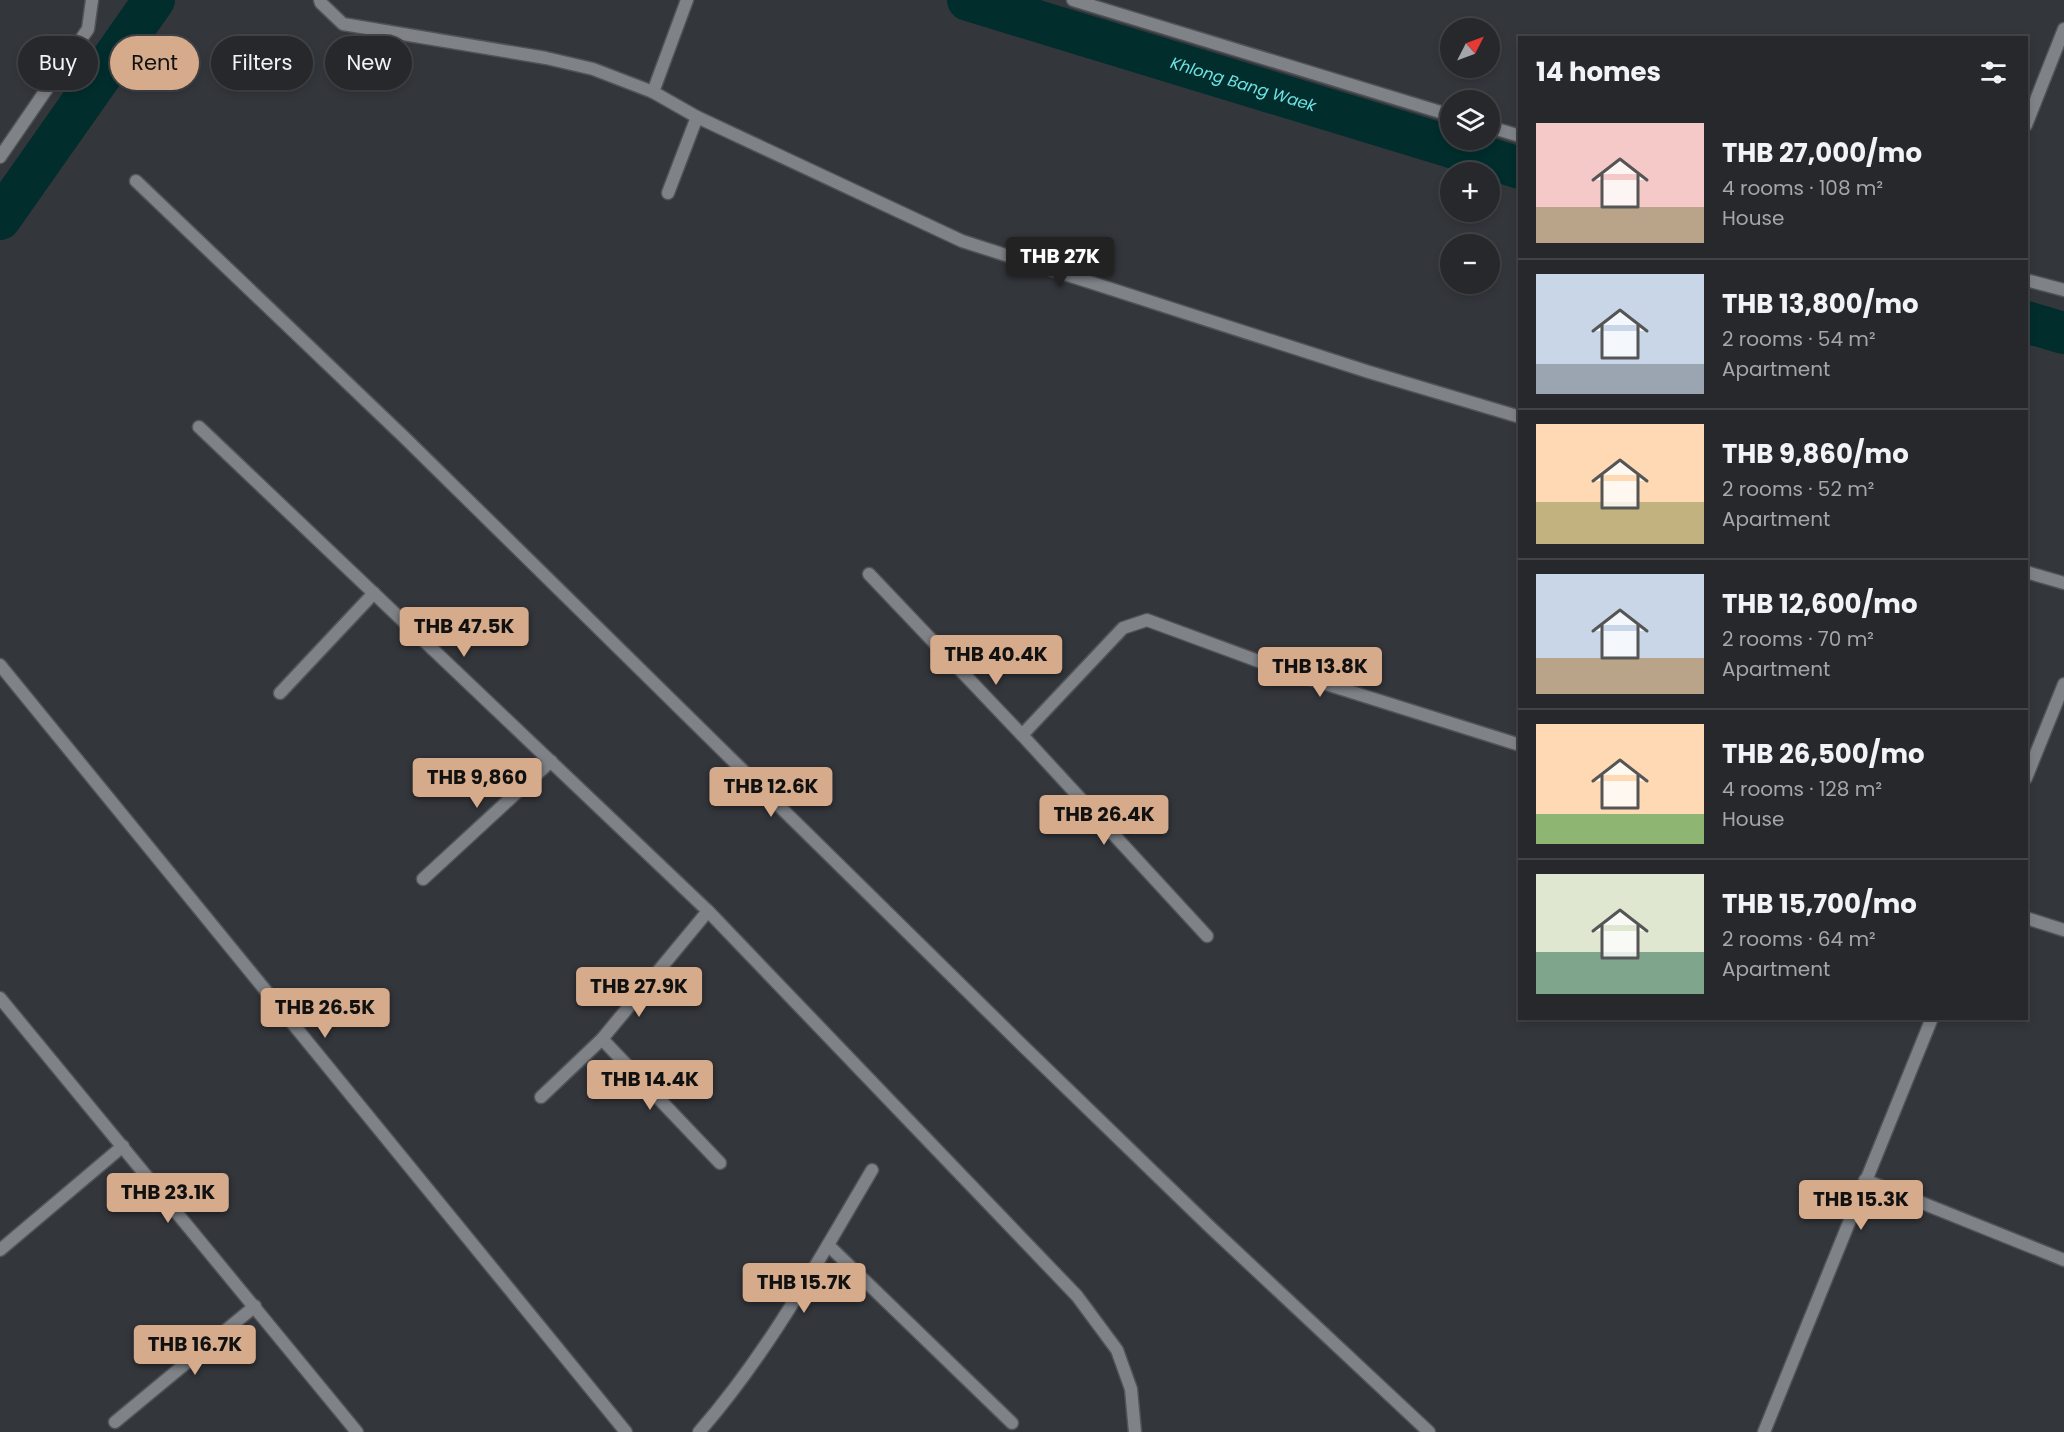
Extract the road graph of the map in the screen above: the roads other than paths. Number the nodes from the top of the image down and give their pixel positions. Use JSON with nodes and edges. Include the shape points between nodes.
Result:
{"nodes":[{"id":1,"x":92,"y":0,"type":"edge"},
{"id":2,"x":320,"y":0,"type":"edge"},
{"id":3,"x":687,"y":0,"type":"edge"},
{"id":4,"x":1073,"y":0,"type":"edge"},
{"id":5,"x":2064,"y":29,"type":"edge"},
{"id":6,"x":653,"y":92,"type":"junction"},
{"id":7,"x":1440,"y":112,"type":"edge"},
{"id":8,"x":697,"y":117,"type":"junction"},
{"id":9,"x":2028,"y":120,"type":"edge"},
{"id":10,"x":1500,"y":130,"type":"edge"},
{"id":11,"x":1518,"y":135,"type":"edge"},
{"id":12,"x":0,"y":157,"type":"edge"},
{"id":13,"x":136,"y":181,"type":"dead end"},
{"id":14,"x":668,"y":193,"type":"dead end"},
{"id":15,"x":2028,"y":281,"type":"edge"},
{"id":16,"x":2064,"y":290,"type":"edge"},
{"id":17,"x":1518,"y":416,"type":"edge"},
{"id":18,"x":198,"y":427,"type":"dead end"},
{"id":19,"x":2028,"y":573,"type":"edge"},
{"id":20,"x":869,"y":574,"type":"dead end"},
{"id":21,"x":2064,"y":583,"type":"edge"},
{"id":22,"x":374,"y":593,"type":"junction"},
{"id":23,"x":0,"y":665,"type":"edge"},
{"id":24,"x":2064,"y":684,"type":"edge"},
{"id":25,"x":280,"y":693,"type":"dead end"},
{"id":26,"x":1022,"y":735,"type":"junction"},
{"id":27,"x":1518,"y":744,"type":"edge"},
{"id":28,"x":551,"y":761,"type":"junction"},
{"id":29,"x":2028,"y":773,"type":"edge"},
{"id":30,"x":423,"y":879,"type":"dead end"},
{"id":31,"x":708,"y":911,"type":"junction"},
{"id":32,"x":2028,"y":919,"type":"edge"},
{"id":33,"x":2064,"y":930,"type":"edge"},
{"id":34,"x":1207,"y":936,"type":"dead end"},
{"id":35,"x":0,"y":998,"type":"edge"},
{"id":36,"x":1931,"y":1020,"type":"edge"},
{"id":37,"x":602,"y":1039,"type":"junction"},
{"id":38,"x":541,"y":1097,"type":"dead end"},
{"id":39,"x":123,"y":1146,"type":"junction"},
{"id":40,"x":720,"y":1162,"type":"dead end"},
{"id":41,"x":872,"y":1170,"type":"dead end"},
{"id":42,"x":1865,"y":1180,"type":"junction"},
{"id":43,"x":828,"y":1245,"type":"junction"},
{"id":44,"x":0,"y":1250,"type":"edge"},
{"id":45,"x":2064,"y":1260,"type":"edge"},
{"id":46,"x":255,"y":1306,"type":"junction"},
{"id":47,"x":115,"y":1422,"type":"dead end"},
{"id":48,"x":1012,"y":1424,"type":"dead end"},
{"id":49,"x":357,"y":1432,"type":"edge"},
{"id":50,"x":626,"y":1432,"type":"edge"},
{"id":51,"x":699,"y":1432,"type":"edge"},
{"id":52,"x":1135,"y":1432,"type":"edge"},
{"id":53,"x":1429,"y":1432,"type":"edge"},
{"id":54,"x":1764,"y":1432,"type":"edge"}],
"edges":[{"from":1,"to":12,"type":"street","via":[[88,29]]},
{"from":2,"to":6,"type":"street","via":[[344,24],[546,58],[593,69]]},
{"from":3,"to":6,"type":"street"},
{"from":4,"to":7,"type":"street"},
{"from":5,"to":9,"type":"street"},
{"from":6,"to":8,"type":"street"},
{"from":8,"to":14,"type":"street"},
{"from":8,"to":17,"type":"street","via":[[962,241]]},
{"from":10,"to":11,"type":"street"},
{"from":13,"to":53,"type":"street","via":[[405,438],[1209,1226]]},
{"from":15,"to":16,"type":"street"},
{"from":18,"to":22,"type":"street"},
{"from":19,"to":21,"type":"street"},
{"from":20,"to":26,"type":"street"},
{"from":22,"to":25,"type":"street"},
{"from":22,"to":28,"type":"street"},
{"from":23,"to":50,"type":"street"},
{"from":24,"to":29,"type":"street"},
{"from":26,"to":27,"type":"street","via":[[1123,628],[1147,620],[1288,672]]},
{"from":26,"to":34,"type":"street"},
{"from":28,"to":30,"type":"street"},
{"from":28,"to":31,"type":"street"},
{"from":31,"to":37,"type":"street"},
{"from":31,"to":52,"type":"street","via":[[1077,1296],[1117,1350],[1131,1389]]},
{"from":32,"to":33,"type":"street"},
{"from":35,"to":39,"type":"street"},
{"from":36,"to":42,"type":"street"},
{"from":37,"to":38,"type":"street"},
{"from":37,"to":40,"type":"street"},
{"from":39,"to":44,"type":"street"},
{"from":39,"to":46,"type":"street"},
{"from":41,"to":43,"type":"street"},
{"from":42,"to":45,"type":"street"},
{"from":42,"to":54,"type":"street"},
{"from":43,"to":48,"type":"street"},
{"from":43,"to":51,"type":"street","via":[[774,1335]]},
{"from":46,"to":47,"type":"street"},
{"from":46,"to":49,"type":"street"}]}
